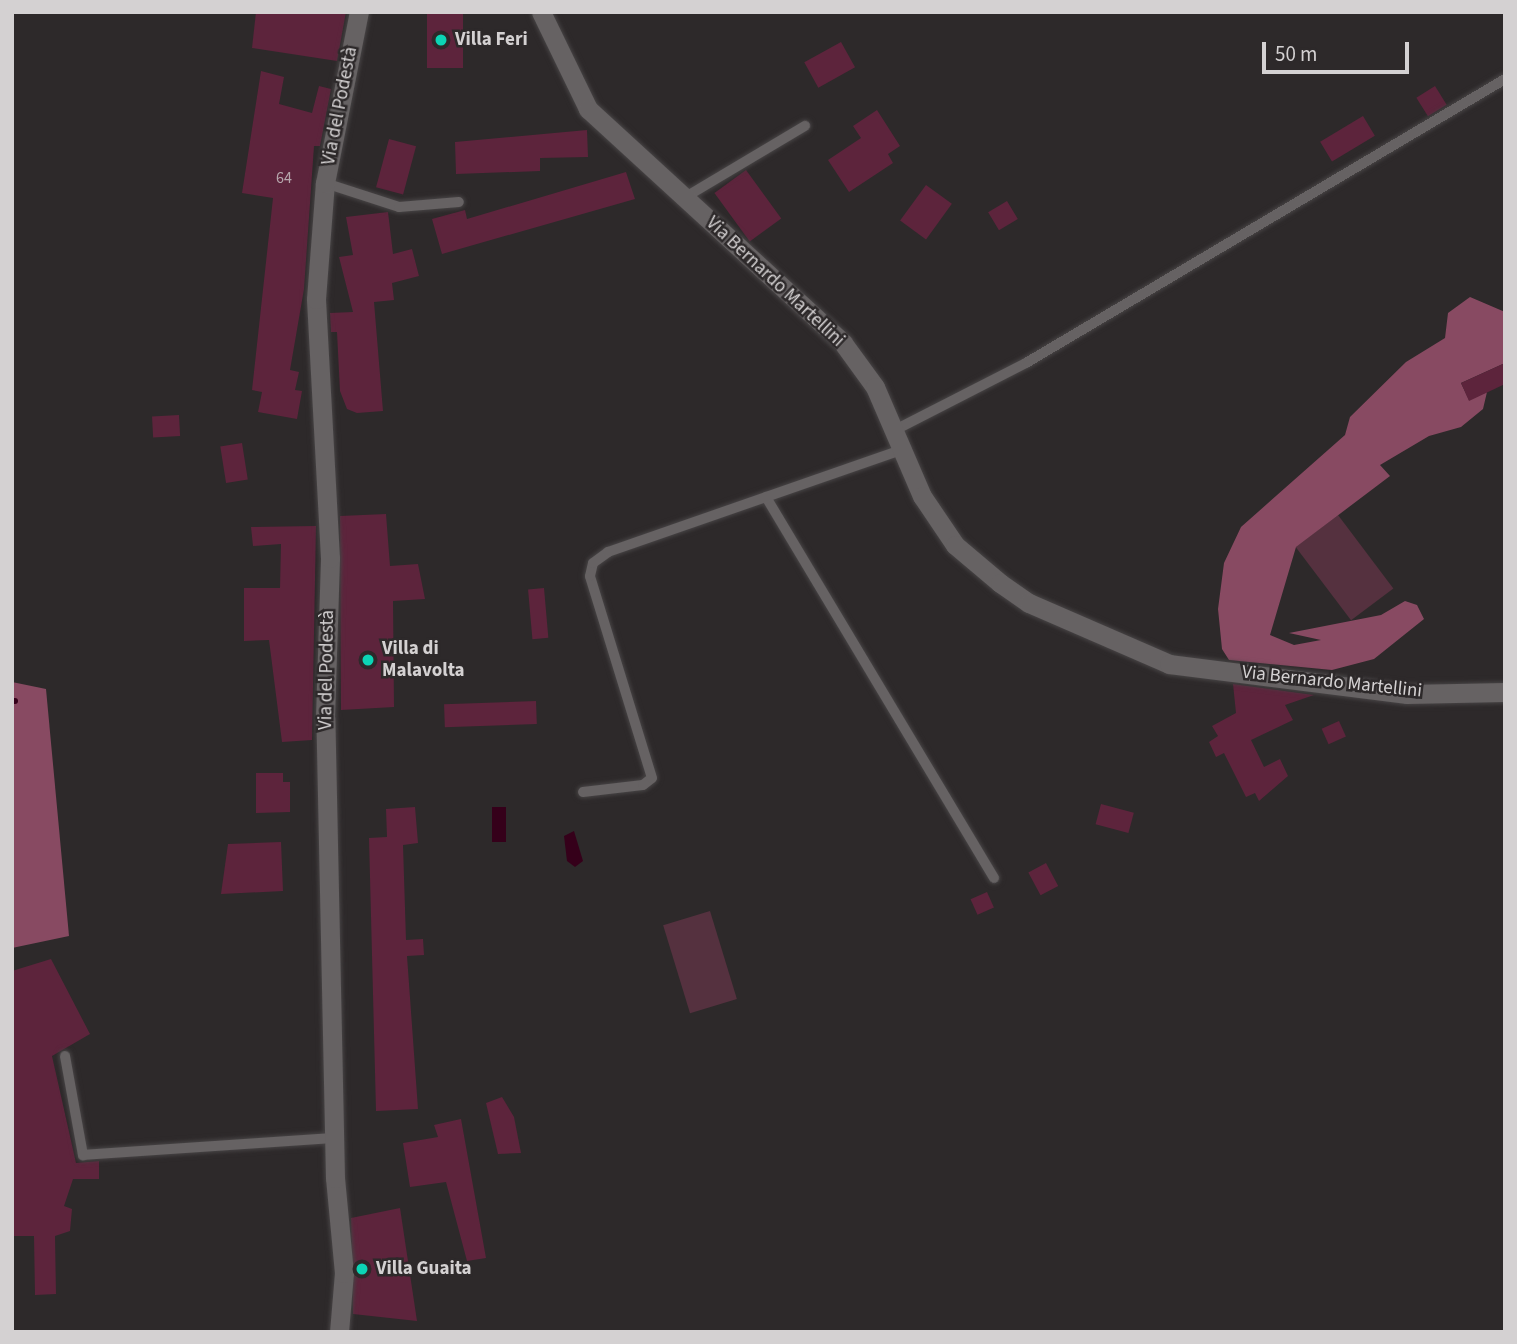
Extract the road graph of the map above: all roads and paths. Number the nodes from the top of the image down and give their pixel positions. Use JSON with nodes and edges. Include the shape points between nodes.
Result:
{"nodes":[{"id":1,"x":359,"y":12,"type":"edge"},
{"id":2,"x":541,"y":12,"type":"edge"},
{"id":3,"x":1504,"y":82,"type":"edge"},
{"id":4,"x":805,"y":126,"type":"dead end"},
{"id":5,"x":325,"y":183,"type":"junction"},
{"id":6,"x":684,"y":198,"type":"junction"},
{"id":7,"x":459,"y":202,"type":"dead end"},
{"id":8,"x":897,"y":429,"type":"junction"},
{"id":9,"x":905,"y":449,"type":"junction"},
{"id":10,"x":766,"y":498,"type":"junction"},
{"id":11,"x":1505,"y":692,"type":"edge"},
{"id":12,"x":583,"y":792,"type":"dead end"},
{"id":13,"x":994,"y":878,"type":"dead end"},
{"id":14,"x":65,"y":1056,"type":"dead end"},
{"id":15,"x":335,"y":1138,"type":"junction"},
{"id":16,"x":339,"y":1330,"type":"edge"}],
"edges":[{"from":1,"to":5,"type":"street","name":"Via del Podestà"},
{"from":2,"to":6,"type":"street","name":"Via Bernardo Martellini","via":[[588,108]]},
{"from":3,"to":8,"type":"lane","via":[[1026,363]]},
{"from":4,"to":6,"type":"lane"},
{"from":5,"to":7,"type":"lane","via":[[398,207]]},
{"from":5,"to":15,"type":"street","name":"Via del Podestà","via":[[316,299],[330,558],[325,718]]},
{"from":6,"to":8,"type":"street","name":"Via Bernardo Martellini","via":[[843,343]]},
{"from":8,"to":9,"type":"street","name":"Via Bernardo Martellini"},
{"from":9,"to":10,"type":"lane"},
{"from":9,"to":11,"type":"street","name":"Via Bernardo Martellini","via":[[922,496],[955,545],[1000,583],[1029,603],[1169,664],[1407,694]]},
{"from":10,"to":12,"type":"lane","via":[[593,563],[590,576],[652,778],[643,785]]},
{"from":10,"to":13,"type":"lane"},
{"from":14,"to":15,"type":"lane","via":[[83,1155]]},
{"from":15,"to":16,"type":"street","name":"Via del Podestà","via":[[344,1273]]}]}
